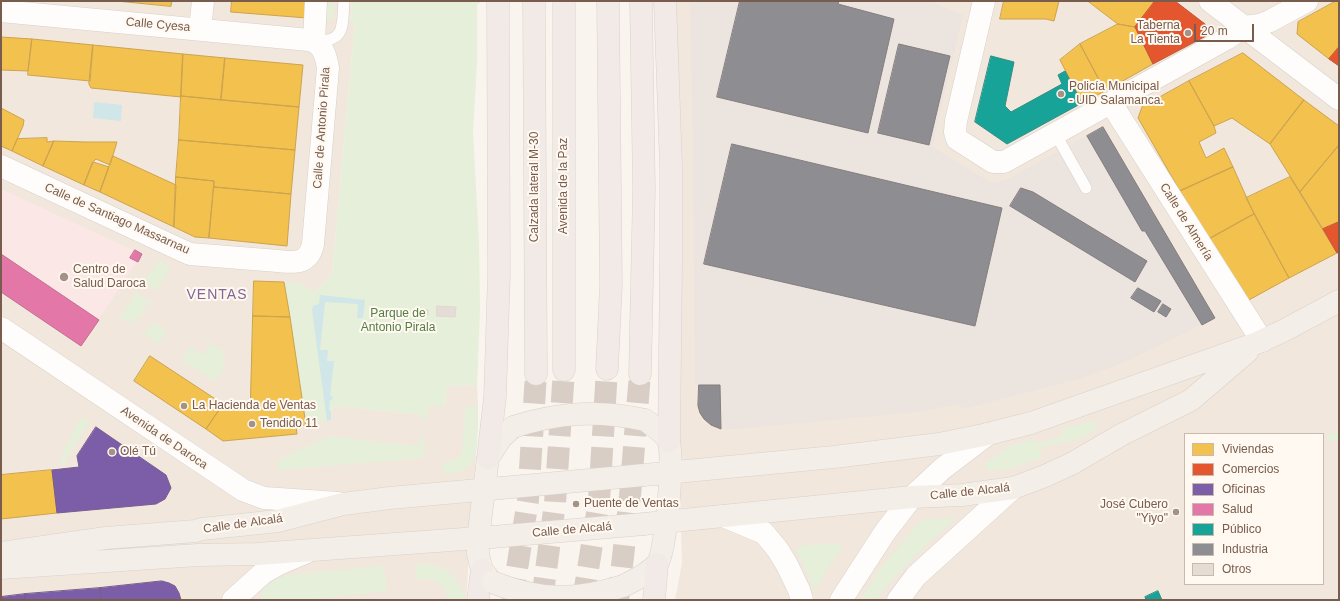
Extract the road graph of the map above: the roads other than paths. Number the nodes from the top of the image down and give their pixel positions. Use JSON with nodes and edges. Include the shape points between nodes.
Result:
{"nodes":[{"id":1,"x":203,"y":1,"type":"edge"},
{"id":2,"x":316,"y":1,"type":"edge"},
{"id":3,"x":344,"y":1,"type":"edge"},
{"id":4,"x":498,"y":1,"type":"edge"},
{"id":5,"x":534,"y":1,"type":"edge"},
{"id":6,"x":564,"y":1,"type":"edge"},
{"id":7,"x":608,"y":1,"type":"edge"},
{"id":8,"x":641,"y":1,"type":"edge"},
{"id":9,"x":665,"y":1,"type":"edge"},
{"id":10,"x":984,"y":1,"type":"edge"},
{"id":11,"x":1210,"y":1,"type":"edge"},
{"id":12,"x":1307,"y":1,"type":"edge"},
{"id":13,"x":62,"y":9,"type":"edge"},
{"id":14,"x":1,"y":11,"type":"edge"},
{"id":15,"x":1244,"y":27,"type":"junction"},
{"id":16,"x":200,"y":29,"type":"junction"},
{"id":17,"x":314,"y":41,"type":"junction"},
{"id":18,"x":1339,"y":98,"type":"edge"},
{"id":19,"x":1111,"y":103,"type":"junction"},
{"id":20,"x":1055,"y":132,"type":"junction"},
{"id":21,"x":1,"y":166,"type":"edge"},
{"id":22,"x":1086,"y":188,"type":"dead end"},
{"id":23,"x":314,"y":235,"type":"joint"},
{"id":24,"x":1339,"y":301,"type":"edge"},
{"id":25,"x":1,"y":328,"type":"edge"},
{"id":26,"x":1260,"y":342,"type":"junction"},
{"id":27,"x":607,"y":369,"type":"tunnel mouth"},
{"id":28,"x":564,"y":370,"type":"tunnel mouth"},
{"id":29,"x":536,"y":374,"type":"tunnel mouth"},
{"id":30,"x":640,"y":374,"type":"tunnel mouth"},
{"id":31,"x":988,"y":434,"type":"junction"},
{"id":32,"x":669,"y":441,"type":"junction"},
{"id":33,"x":488,"y":458,"type":"junction"},
{"id":34,"x":670,"y":472,"type":"junction"},
{"id":35,"x":492,"y":488,"type":"junction"},
{"id":36,"x":1013,"y":488,"type":"junction"},
{"id":37,"x":912,"y":498,"type":"junction"},
{"id":38,"x":343,"y":504,"type":"junction"},
{"id":39,"x":723,"y":516,"type":"junction"},
{"id":40,"x":666,"y":522,"type":"junction"},
{"id":41,"x":485,"y":538,"type":"junction"},
{"id":42,"x":313,"y":550,"type":"junction"},
{"id":43,"x":1,"y":553,"type":"edge"},
{"id":44,"x":657,"y":564,"type":"junction"},
{"id":45,"x":1,"y":568,"type":"edge"},
{"id":46,"x":487,"y":576,"type":"junction"},
{"id":47,"x":233,"y":600,"type":"edge"},
{"id":48,"x":478,"y":600,"type":"edge"},
{"id":49,"x":654,"y":600,"type":"edge"},
{"id":50,"x":802,"y":600,"type":"edge"},
{"id":51,"x":841,"y":600,"type":"edge"},
{"id":52,"x":898,"y":600,"type":"edge"}],
"edges":[{"from":1,"to":16,"type":"street"},
{"from":2,"to":17,"type":"street"},
{"from":3,"to":17,"type":"lane","via":[[341,30],[337,36],[331,40]]},
{"from":4,"to":33,"type":"highway","via":[[499,274],[495,397]]},
{"from":5,"to":29,"type":"highway","name":"Calzada lateral M-30"},
{"from":6,"to":28,"type":"highway","name":"Avenida de la Paz"},
{"from":7,"to":27,"type":"highway","via":[[611,285]]},
{"from":8,"to":30,"type":"highway","via":[[644,189]]},
{"from":9,"to":32,"type":"highway","via":[[672,263]]},
{"from":10,"to":20,"type":"street","via":[[956,121],[957,139],[994,162],[1004,162]]},
{"from":11,"to":15,"type":"street"},
{"from":12,"to":15,"type":"street","via":[[1270,21]]},
{"from":13,"to":14,"type":"street","name":"Calle Cyesa"},
{"from":13,"to":16,"type":"street","name":"Calle Cyesa"},
{"from":15,"to":18,"type":"street"},
{"from":15,"to":19,"type":"street","via":[[1226,40]]},
{"from":16,"to":17,"type":"street","name":"Calle Cyesa"},
{"from":17,"to":23,"type":"street","name":"Calle de Antonio Pirala","via":[[322,48],[328,68]]},
{"from":19,"to":20,"type":"street"},
{"from":19,"to":26,"type":"street","name":"Calle de Almería"},
{"from":20,"to":22,"type":"lane"},
{"from":21,"to":23,"type":"street","name":"Calle de Santiago Massarnau","via":[[190,254],[278,262],[301,261],[308,257],[312,250]]},
{"from":24,"to":26,"type":"main road","name":"Calle de Alcalá"},
{"from":25,"to":38,"type":"street","name":"Avenida de Daroca","via":[[243,490],[264,498]]},
{"from":26,"to":31,"type":"main road","name":"Calle de Alcalá","via":[[1031,423]]},
{"from":26,"to":36,"type":"main road","name":"Calle de Alcalá","via":[[1191,400],[1121,435],[1073,463]]},
{"from":31,"to":34,"type":"main road","name":"Calle de Alcalá","via":[[939,444],[834,457]]},
{"from":31,"to":37,"type":"street","via":[[942,469]]},
{"from":32,"to":33,"type":"main road","bridge":true,"via":[[660,430],[645,420],[597,413],[568,414],[537,419],[513,427],[500,438]]},
{"from":32,"to":34,"type":"main road"},
{"from":33,"to":35,"type":"main road"},
{"from":34,"to":35,"type":"main road","name":"Calle de Alcalá","bridge":true},
{"from":34,"to":40,"type":"main road"},
{"from":35,"to":38,"type":"main road","name":"Calle de Alcalá"},
{"from":35,"to":41,"type":"main road"},
{"from":36,"to":37,"type":"main road","name":"Calle de Alcalá"},
{"from":36,"to":52,"type":"street","via":[[916,576]]},
{"from":37,"to":39,"type":"main road","name":"Calle de Alcalá"},
{"from":37,"to":51,"type":"street","via":[[885,532]]},
{"from":38,"to":43,"type":"main road","name":"Calle de Alcalá","via":[[278,521],[106,538]]},
{"from":39,"to":40,"type":"main road","name":"Calle de Alcalá"},
{"from":39,"to":50,"type":"street","via":[[764,533],[787,564]]},
{"from":40,"to":41,"type":"main road","name":"Calle de Alcalá","bridge":true},
{"from":40,"to":44,"type":"main road"},
{"from":41,"to":42,"type":"main road","name":"Calle de Alcalá"},
{"from":41,"to":46,"type":"main road","via":[[478,554]]},
{"from":42,"to":45,"type":"main road","name":"Calle de Alcalá"},
{"from":42,"to":47,"type":"street","via":[[263,573]]},
{"from":44,"to":46,"type":"main road","bridge":true,"via":[[641,577],[623,586],[599,594],[568,598],[535,596],[512,591]]},
{"from":44,"to":49,"type":"highway"},
{"from":46,"to":48,"type":"highway"}]}
